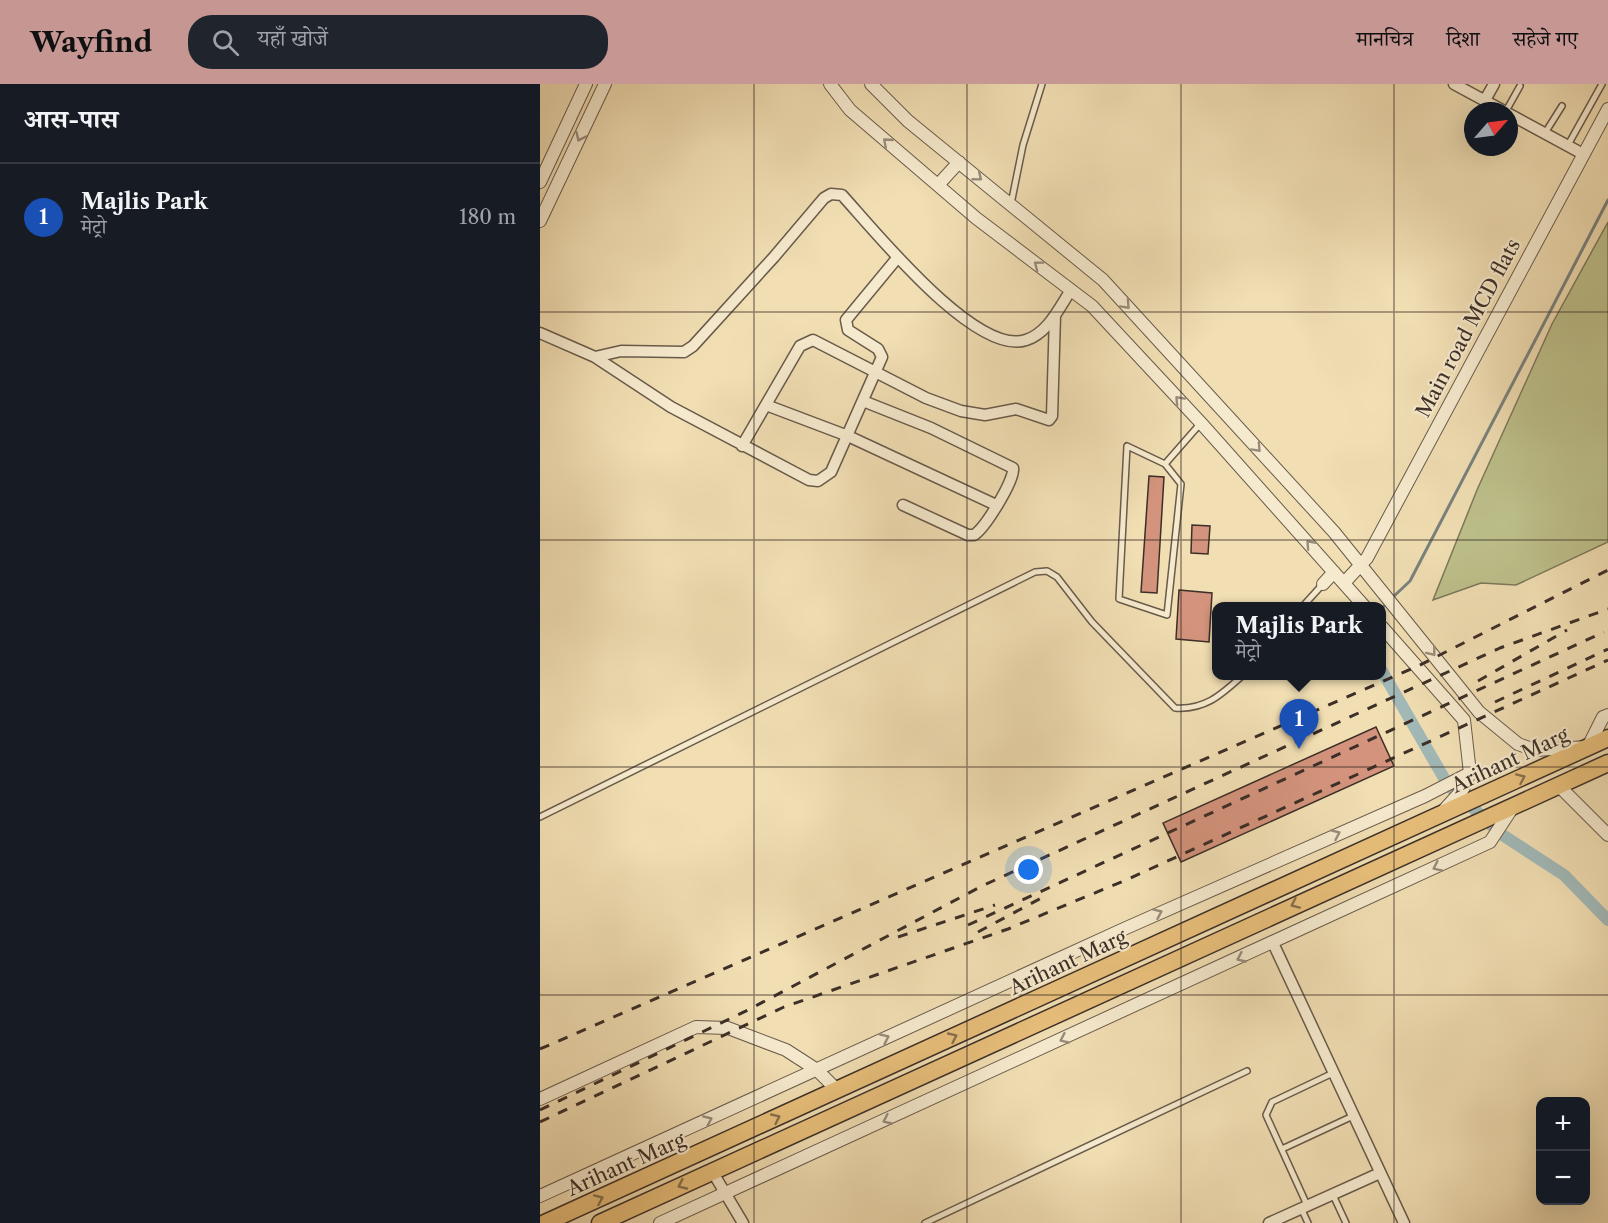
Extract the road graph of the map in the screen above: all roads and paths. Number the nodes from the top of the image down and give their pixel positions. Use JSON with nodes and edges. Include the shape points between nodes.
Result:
{"nodes":[{"id":1,"x":586,"y":84,"type":"edge"},
{"id":2,"x":605,"y":84,"type":"edge"},
{"id":3,"x":830,"y":84,"type":"edge"},
{"id":4,"x":871,"y":84,"type":"edge"},
{"id":5,"x":1042,"y":84,"type":"edge"},
{"id":6,"x":1454,"y":84,"type":"edge"},
{"id":7,"x":1494,"y":84,"type":"edge"},
{"id":8,"x":1602,"y":84,"type":"edge"},
{"id":9,"x":1520,"y":86,"type":"dead end"},
{"id":10,"x":1485,"y":100,"type":"junction"},
{"id":11,"x":1488,"y":102,"type":"edge"},
{"id":12,"x":1511,"y":102,"type":"edge"},
{"id":13,"x":1562,"y":106,"type":"dead end"},
{"id":14,"x":1608,"y":109,"type":"edge"},
{"id":15,"x":1518,"y":118,"type":"edge"},
{"id":16,"x":1545,"y":133,"type":"junction"},
{"id":17,"x":1568,"y":145,"type":"junction"},
{"id":18,"x":1583,"y":154,"type":"junction"},
{"id":19,"x":959,"y":162,"type":"junction"},
{"id":20,"x":540,"y":182,"type":"edge"},
{"id":21,"x":938,"y":185,"type":"junction"},
{"id":22,"x":1011,"y":204,"type":"junction"},
{"id":23,"x":540,"y":221,"type":"edge"},
{"id":24,"x":898,"y":256,"type":"junction"},
{"id":25,"x":1071,"y":290,"type":"junction"},
{"id":26,"x":1055,"y":315,"type":"junction"},
{"id":27,"x":540,"y":333,"type":"edge"},
{"id":28,"x":595,"y":357,"type":"junction"},
{"id":29,"x":876,"y":372,"type":"junction"},
{"id":30,"x":863,"y":401,"type":"junction"},
{"id":31,"x":766,"y":405,"type":"junction"},
{"id":32,"x":1201,"y":423,"type":"junction"},
{"id":33,"x":848,"y":436,"type":"junction"},
{"id":34,"x":742,"y":446,"type":"junction"},
{"id":35,"x":1165,"y":464,"type":"junction"},
{"id":36,"x":903,"y":505,"type":"dead end"},
{"id":37,"x":996,"y":505,"type":"junction"},
{"id":38,"x":1362,"y":565,"type":"junction"},
{"id":39,"x":1334,"y":572,"type":"junction"},
{"id":40,"x":1344,"y":583,"type":"junction"},
{"id":41,"x":1323,"y":584,"type":"joint"},
{"id":42,"x":1307,"y":602,"type":"edge"},
{"id":43,"x":1360,"y":602,"type":"edge"},
{"id":44,"x":1386,"y":632,"type":"edge"},
{"id":45,"x":1236,"y":680,"type":"edge"},
{"id":46,"x":1608,"y":715,"type":"edge"},
{"id":47,"x":1608,"y":738,"type":"edge"},
{"id":48,"x":1588,"y":747,"type":"junction"},
{"id":49,"x":1604,"y":766,"type":"edge"},
{"id":50,"x":1465,"y":776,"type":"junction"},
{"id":51,"x":1558,"y":785,"type":"junction"},
{"id":52,"x":1511,"y":808,"type":"junction"},
{"id":53,"x":1442,"y":814,"type":"junction"},
{"id":54,"x":540,"y":818,"type":"edge"},
{"id":55,"x":1608,"y":835,"type":"edge"},
{"id":56,"x":1273,"y":943,"type":"junction"},
{"id":57,"x":1089,"y":975,"type":"junction"},
{"id":58,"x":1098,"y":994,"type":"junction"},
{"id":59,"x":817,"y":1070,"type":"junction"},
{"id":60,"x":1247,"y":1071,"type":"dead end"},
{"id":61,"x":1333,"y":1073,"type":"junction"},
{"id":62,"x":837,"y":1090,"type":"junction"},
{"id":63,"x":540,"y":1099,"type":"edge"},
{"id":64,"x":1353,"y":1116,"type":"junction"},
{"id":65,"x":1282,"y":1149,"type":"junction"},
{"id":66,"x":712,"y":1171,"type":"junction"},
{"id":67,"x":1380,"y":1173,"type":"junction"},
{"id":68,"x":726,"y":1194,"type":"junction"},
{"id":69,"x":1333,"y":1195,"type":"junction"},
{"id":70,"x":540,"y":1196,"type":"edge"},
{"id":71,"x":1304,"y":1207,"type":"junction"},
{"id":72,"x":545,"y":1223,"type":"edge"},
{"id":73,"x":600,"y":1223,"type":"edge"},
{"id":74,"x":660,"y":1223,"type":"edge"},
{"id":75,"x":743,"y":1223,"type":"edge"},
{"id":76,"x":925,"y":1223,"type":"edge"},
{"id":77,"x":1269,"y":1223,"type":"edge"},
{"id":78,"x":1308,"y":1223,"type":"edge"},
{"id":79,"x":1346,"y":1223,"type":"edge"},
{"id":80,"x":1404,"y":1223,"type":"edge"}],
"edges":[{"from":1,"to":20,"type":"street"},
{"from":2,"to":23,"type":"street","one_way":true},
{"from":21,"to":3,"type":"street","one_way":true,"via":[[850,110]]},
{"from":4,"to":19,"type":"street","via":[[908,121]]},
{"from":5,"to":22,"type":"lane","via":[[1023,145]]},
{"from":6,"to":10,"type":"street"},
{"from":7,"to":10,"type":"street"},
{"from":8,"to":17,"type":"lane"},
{"from":9,"to":12,"type":"lane"},
{"from":10,"to":11,"type":"street"},
{"from":13,"to":16,"type":"lane"},
{"from":14,"to":18,"type":"street","name":"Main road MCD flats"},
{"from":15,"to":16,"type":"street"},
{"from":16,"to":17,"type":"street"},
{"from":17,"to":18,"type":"street"},
{"from":18,"to":38,"type":"street","name":"Main road MCD flats"},
{"from":19,"to":21,"type":"street"},
{"from":19,"to":22,"type":"street","one_way":true},
{"from":25,"to":21,"type":"street","one_way":true},
{"from":22,"to":38,"type":"street","one_way":true,"via":[[1103,280]]},
{"from":24,"to":26,"type":"street","via":[[938,297],[994,338],[1012,343],[1024,341],[1043,331]]},
{"from":24,"to":28,"type":"street","via":[[842,195],[831,194],[693,346],[684,352],[621,351]]},
{"from":24,"to":29,"type":"street","via":[[846,321],[848,330],[881,353]]},
{"from":25,"to":26,"type":"street"},
{"from":32,"to":25,"type":"street","one_way":true,"via":[[1092,306]]},
{"from":26,"to":29,"type":"street","via":[[1049,420],[1016,409],[985,415],[961,411]]},
{"from":27,"to":28,"type":"street"},
{"from":28,"to":34,"type":"street","via":[[671,407]]},
{"from":29,"to":30,"type":"street"},
{"from":29,"to":31,"type":"street","via":[[818,341],[806,341]]},
{"from":30,"to":33,"type":"street"},
{"from":30,"to":37,"type":"street","via":[[1010,465],[1013,475]]},
{"from":31,"to":33,"type":"street"},
{"from":31,"to":34,"type":"street"},
{"from":32,"to":35,"type":"lane"},
{"from":39,"to":32,"type":"street","one_way":true},
{"from":33,"to":34,"type":"street","via":[[831,472],[818,481]]},
{"from":33,"to":37,"type":"street"},
{"from":35,"to":35,"type":"lane","via":[[1181,484],[1167,615],[1119,599],[1127,446]]},
{"from":36,"to":37,"type":"street","via":[[968,535],[979,532]]},
{"from":38,"to":40,"type":"street","name":"Main road MCD flats"},
{"from":38,"to":48,"type":"street","one_way":true,"via":[[1479,712],[1518,744],[1535,750]]},
{"from":39,"to":40,"type":"street"},
{"from":39,"to":41,"type":"street"},
{"from":40,"to":43,"type":"street"},
{"from":41,"to":42,"type":"lane"},
{"from":44,"to":50,"type":"street","via":[[1464,720]]},
{"from":45,"to":54,"type":"lane","via":[[1216,698],[1193,709],[1175,708],[1092,622],[1057,577],[1047,571],[1035,572]]},
{"from":46,"to":48,"type":"street","via":[[1603,717]]},
{"from":47,"to":48,"type":"main road","name":"Arihant Marg"},
{"from":53,"to":48,"type":"main road","name":"Arihant Marg","one_way":true},
{"from":49,"to":51,"type":"main road","name":"Arihant Marg"},
{"from":50,"to":53,"type":"street","via":[[1463,789]]},
{"from":59,"to":50,"type":"street","one_way":true},
{"from":51,"to":52,"type":"main road","name":"Arihant Marg"},
{"from":51,"to":55,"type":"street"},
{"from":52,"to":56,"type":"street","one_way":true,"via":[[1490,842]]},
{"from":52,"to":58,"type":"main road","name":"Arihant Marg","one_way":true},
{"from":53,"to":57,"type":"main road","name":"Arihant Marg"},
{"from":56,"to":61,"type":"street"},
{"from":56,"to":68,"type":"street","one_way":true},
{"from":57,"to":58,"type":"main road"},
{"from":62,"to":57,"type":"main road","name":"Arihant Marg","one_way":true},
{"from":58,"to":66,"type":"main road","name":"Arihant Marg"},
{"from":59,"to":62,"type":"street"},
{"from":59,"to":63,"type":"street","via":[[786,1050],[728,1028],[696,1028]]},
{"from":70,"to":59,"type":"street","one_way":true},
{"from":60,"to":76,"type":"lane"},
{"from":61,"to":64,"type":"street"},
{"from":61,"to":65,"type":"lane","via":[[1272,1102],[1266,1115]]},
{"from":72,"to":62,"type":"main road","name":"Arihant Marg","one_way":true},
{"from":64,"to":65,"type":"lane"},
{"from":64,"to":67,"type":"street"},
{"from":65,"to":71,"type":"lane"},
{"from":66,"to":68,"type":"street"},
{"from":66,"to":73,"type":"main road","name":"Arihant Marg","one_way":true},
{"from":67,"to":69,"type":"street"},
{"from":67,"to":80,"type":"street"},
{"from":68,"to":74,"type":"street"},
{"from":68,"to":75,"type":"street"},
{"from":69,"to":71,"type":"street"},
{"from":69,"to":79,"type":"lane"},
{"from":71,"to":77,"type":"street"},
{"from":71,"to":78,"type":"lane"}]}
